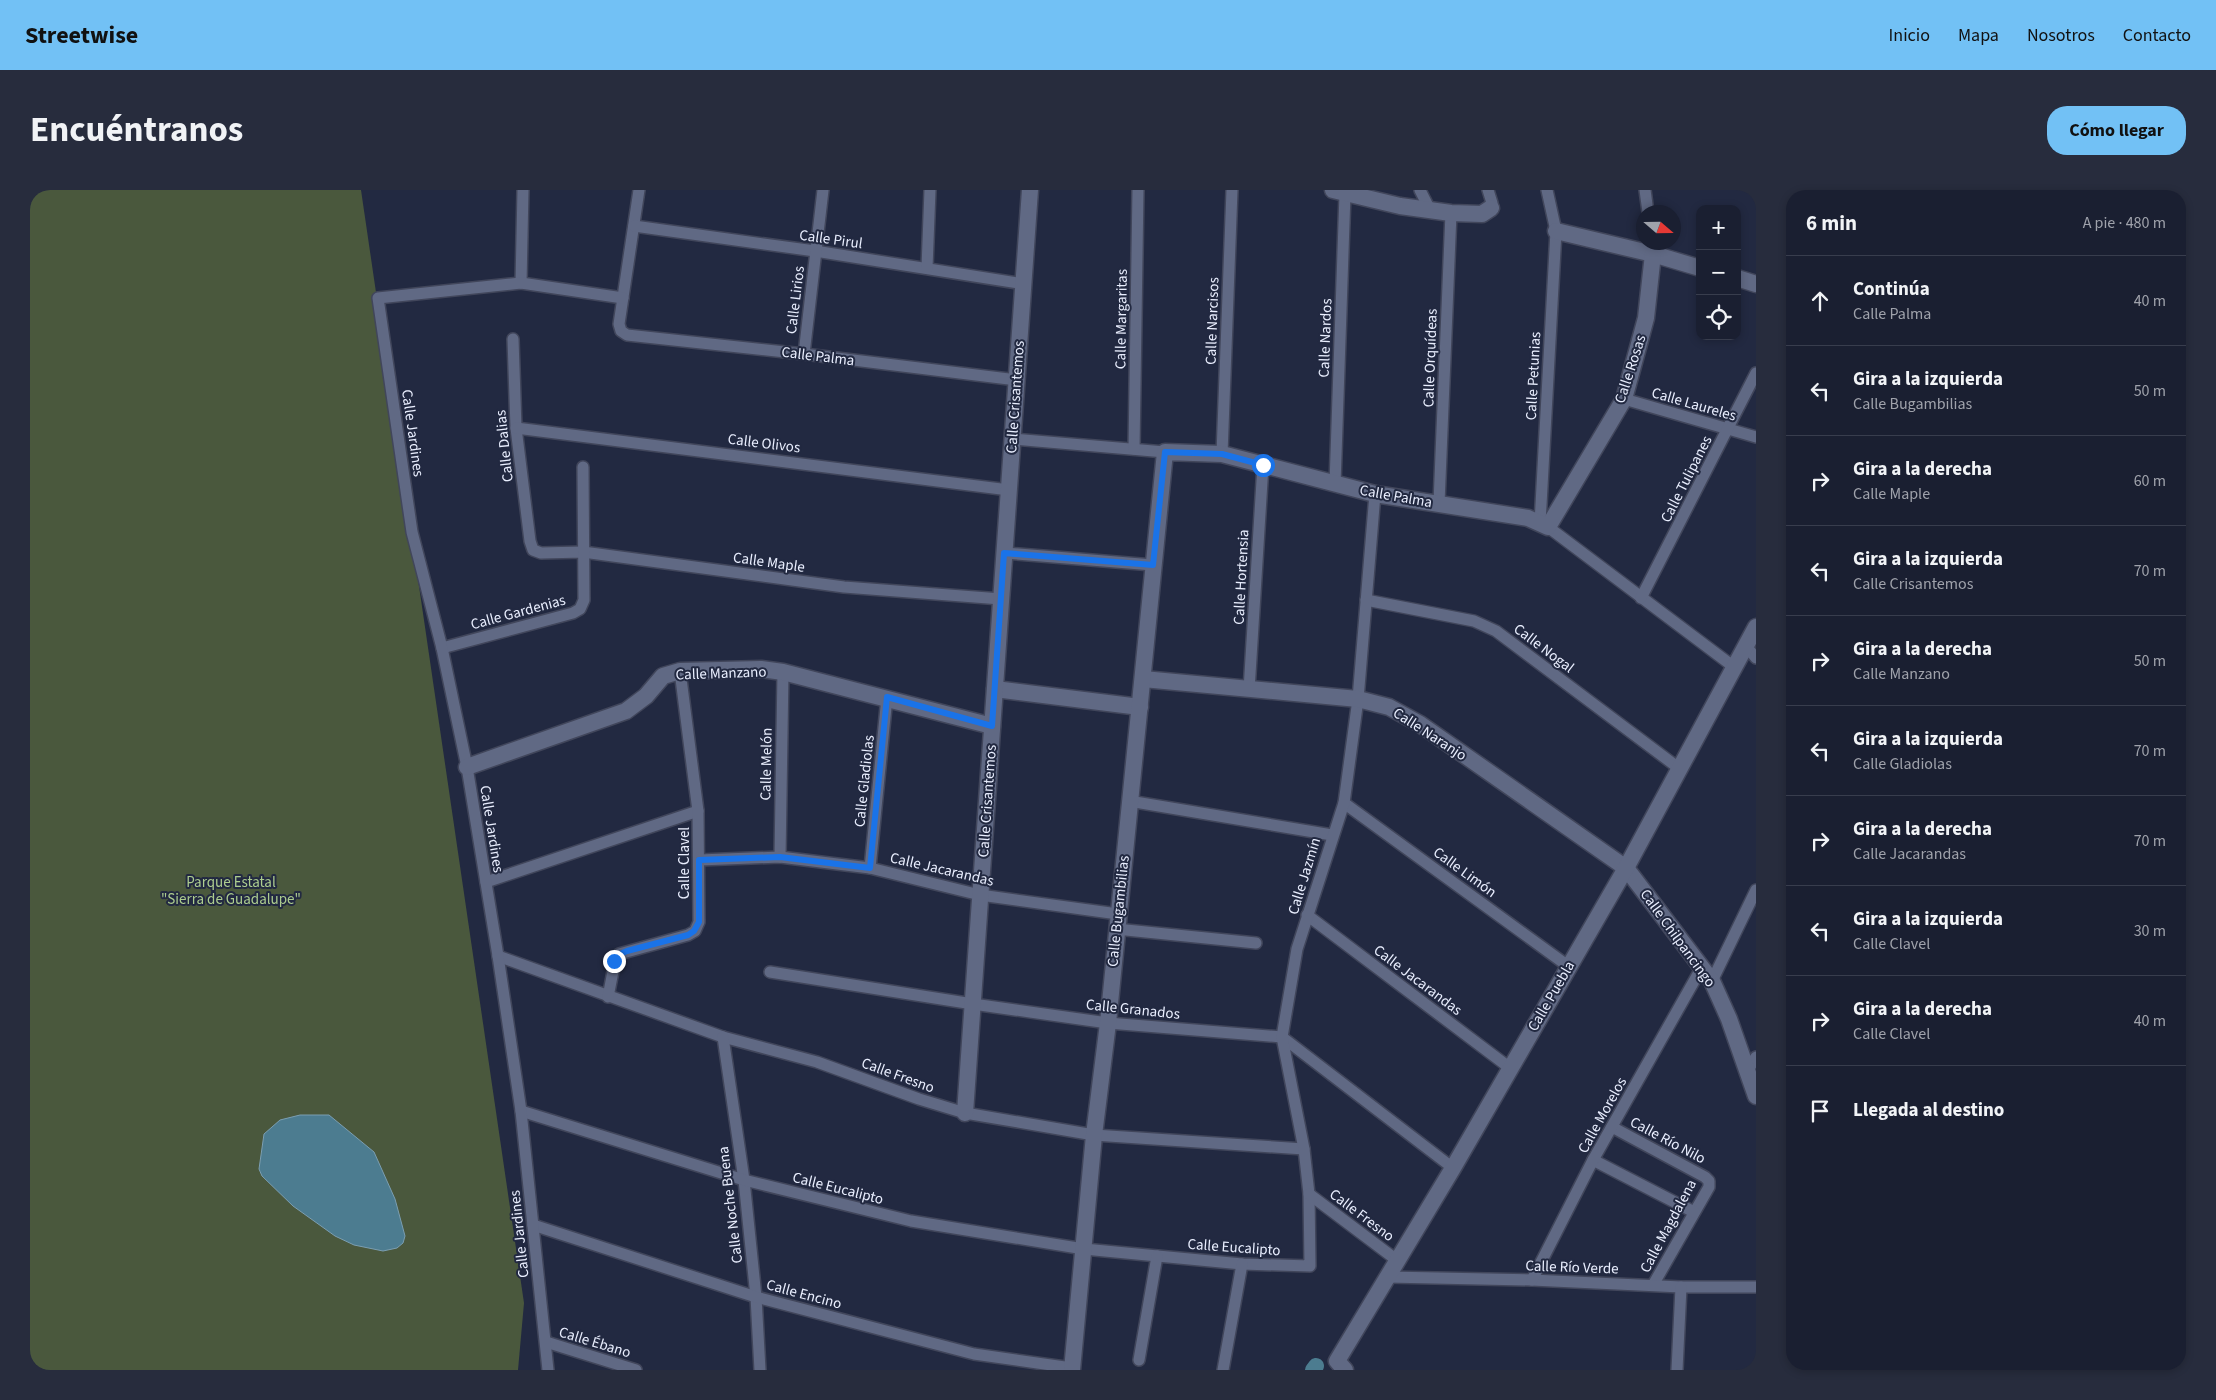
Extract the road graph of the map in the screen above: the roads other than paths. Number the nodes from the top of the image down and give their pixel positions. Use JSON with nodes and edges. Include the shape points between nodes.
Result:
{"nodes":[{"id":1,"x":522,"y":190,"type":"edge"},
{"id":2,"x":823,"y":190,"type":"edge"},
{"id":3,"x":930,"y":190,"type":"edge"},
{"id":4,"x":1030,"y":190,"type":"edge"},
{"id":5,"x":1138,"y":190,"type":"edge"},
{"id":6,"x":1232,"y":190,"type":"edge"},
{"id":7,"x":1420,"y":190,"type":"edge"},
{"id":8,"x":1488,"y":190,"type":"edge"},
{"id":9,"x":1547,"y":190,"type":"edge"},
{"id":10,"x":1645,"y":190,"type":"edge"},
{"id":11,"x":635,"y":191,"type":"edge"},
{"id":12,"x":1339,"y":192,"type":"edge"},
{"id":13,"x":1647,"y":205,"type":"edge"},
{"id":14,"x":1491,"y":208,"type":"joint"},
{"id":15,"x":1430,"y":210,"type":"junction"},
{"id":16,"x":1451,"y":213,"type":"junction"},
{"id":17,"x":634,"y":226,"type":"junction"},
{"id":18,"x":1556,"y":231,"type":"junction"},
{"id":19,"x":1636,"y":245,"type":"edge"},
{"id":20,"x":1653,"y":250,"type":"edge"},
{"id":21,"x":1658,"y":250,"type":"edge"},
{"id":22,"x":815,"y":251,"type":"junction"},
{"id":23,"x":1696,"y":266,"type":"edge"},
{"id":24,"x":927,"y":268,"type":"junction"},
{"id":25,"x":1741,"y":279,"type":"edge"},
{"id":26,"x":521,"y":283,"type":"junction"},
{"id":27,"x":1024,"y":284,"type":"junction"},
{"id":28,"x":1756,"y":284,"type":"edge"},
{"id":29,"x":623,"y":298,"type":"junction"},
{"id":30,"x":513,"y":338,"type":"dead end"},
{"id":31,"x":804,"y":354,"type":"junction"},
{"id":32,"x":1756,"y":373,"type":"edge"},
{"id":33,"x":1017,"y":380,"type":"junction"},
{"id":34,"x":1624,"y":399,"type":"junction"},
{"id":35,"x":516,"y":428,"type":"junction"},
{"id":36,"x":1728,"y":429,"type":"junction"},
{"id":37,"x":1756,"y":437,"type":"edge"},
{"id":38,"x":1012,"y":439,"type":"junction"},
{"id":39,"x":1134,"y":449,"type":"junction"},
{"id":40,"x":1165,"y":452,"type":"junction"},
{"id":41,"x":1222,"y":454,"type":"junction"},
{"id":42,"x":1263,"y":465,"type":"junction"},
{"id":43,"x":583,"y":467,"type":"dead end"},
{"id":44,"x":1335,"y":484,"type":"junction"},
{"id":45,"x":1009,"y":490,"type":"junction"},
{"id":46,"x":1375,"y":494,"type":"junction"},
{"id":47,"x":1439,"y":503,"type":"junction"},
{"id":48,"x":1544,"y":525,"type":"junction"},
{"id":49,"x":533,"y":550,"type":"joint"},
{"id":50,"x":583,"y":552,"type":"junction"},
{"id":51,"x":1004,"y":553,"type":"junction"},
{"id":52,"x":1153,"y":565,"type":"junction"},
{"id":53,"x":1641,"y":598,"type":"junction"},
{"id":54,"x":1001,"y":599,"type":"junction"},
{"id":55,"x":1366,"y":600,"type":"junction"},
{"id":56,"x":1756,"y":627,"type":"edge"},
{"id":57,"x":1746,"y":646,"type":"junction"},
{"id":58,"x":442,"y":648,"type":"junction"},
{"id":59,"x":1756,"y":658,"type":"edge"},
{"id":60,"x":1734,"y":667,"type":"junction"},
{"id":61,"x":680,"y":671,"type":"junction"},
{"id":62,"x":782,"y":672,"type":"junction"},
{"id":63,"x":1143,"y":679,"type":"junction"},
{"id":64,"x":995,"y":690,"type":"junction"},
{"id":65,"x":1250,"y":690,"type":"junction"},
{"id":66,"x":887,"y":697,"type":"junction"},
{"id":67,"x":1358,"y":699,"type":"junction"},
{"id":68,"x":1140,"y":707,"type":"junction"},
{"id":69,"x":992,"y":726,"type":"junction"},
{"id":70,"x":467,"y":767,"type":"junction"},
{"id":71,"x":1680,"y":769,"type":"junction"},
{"id":72,"x":1129,"y":801,"type":"junction"},
{"id":73,"x":1344,"y":803,"type":"junction"},
{"id":74,"x":698,"y":811,"type":"junction"},
{"id":75,"x":1332,"y":835,"type":"junction"},
{"id":76,"x":780,"y":857,"type":"junction"},
{"id":77,"x":699,"y":860,"type":"junction"},
{"id":78,"x":870,"y":868,"type":"junction"},
{"id":79,"x":1626,"y":868,"type":"junction"},
{"id":80,"x":486,"y":882,"type":"junction"},
{"id":81,"x":1756,"y":890,"type":"edge"},
{"id":82,"x":980,"y":895,"type":"junction"},
{"id":83,"x":1307,"y":915,"type":"junction"},
{"id":84,"x":1117,"y":921,"type":"junction"},
{"id":85,"x":1256,"y":943,"type":"dead end"},
{"id":86,"x":498,"y":956,"type":"junction"},
{"id":87,"x":1568,"y":966,"type":"junction"},
{"id":88,"x":1702,"y":967,"type":"junction"},
{"id":89,"x":770,"y":972,"type":"dead end"},
{"id":90,"x":1712,"y":981,"type":"junction"},
{"id":91,"x":608,"y":998,"type":"junction"},
{"id":92,"x":973,"y":1004,"type":"junction"},
{"id":93,"x":1108,"y":1023,"type":"junction"},
{"id":94,"x":723,"y":1037,"type":"junction"},
{"id":95,"x":1282,"y":1037,"type":"junction"},
{"id":96,"x":1752,"y":1064,"type":"edge"},
{"id":97,"x":1510,"y":1068,"type":"junction"},
{"id":98,"x":1756,"y":1096,"type":"edge"},
{"id":99,"x":520,"y":1111,"type":"junction"},
{"id":100,"x":965,"y":1113,"type":"junction"},
{"id":101,"x":1612,"y":1127,"type":"junction"},
{"id":102,"x":1094,"y":1135,"type":"junction"},
{"id":103,"x":1304,"y":1149,"type":"junction"},
{"id":104,"x":1593,"y":1160,"type":"junction"},
{"id":105,"x":1454,"y":1168,"type":"junction"},
{"id":106,"x":744,"y":1180,"type":"junction"},
{"id":107,"x":1709,"y":1181,"type":"joint"},
{"id":108,"x":1309,"y":1194,"type":"junction"},
{"id":109,"x":1694,"y":1212,"type":"junction"},
{"id":110,"x":533,"y":1225,"type":"junction"},
{"id":111,"x":1084,"y":1249,"type":"junction"},
{"id":112,"x":1157,"y":1256,"type":"junction"},
{"id":113,"x":1398,"y":1261,"type":"junction"},
{"id":114,"x":1242,"y":1264,"type":"junction"},
{"id":115,"x":1310,"y":1266,"type":"joint"},
{"id":116,"x":1388,"y":1277,"type":"junction"},
{"id":117,"x":1532,"y":1280,"type":"junction"},
{"id":118,"x":1653,"y":1285,"type":"junction"},
{"id":119,"x":1681,"y":1287,"type":"junction"},
{"id":120,"x":1756,"y":1287,"type":"edge"},
{"id":121,"x":756,"y":1297,"type":"junction"},
{"id":122,"x":546,"y":1342,"type":"junction"},
{"id":123,"x":1139,"y":1360,"type":"dead end"},
{"id":124,"x":1341,"y":1365,"type":"edge"},
{"id":125,"x":1072,"y":1369,"type":"edge"},
{"id":126,"x":548,"y":1370,"type":"edge"},
{"id":127,"x":636,"y":1370,"type":"edge"},
{"id":128,"x":760,"y":1370,"type":"edge"},
{"id":129,"x":1222,"y":1370,"type":"edge"},
{"id":130,"x":1677,"y":1370,"type":"edge"}],
"edges":[{"from":1,"to":26,"type":"street"},
{"from":2,"to":22,"type":"street","name":"Calle Lirios"},
{"from":3,"to":24,"type":"street"},
{"from":4,"to":27,"type":"street","name":"Calle Crisantemos"},
{"from":5,"to":39,"type":"street","name":"Calle Margaritas"},
{"from":6,"to":41,"type":"street","name":"Calle Narcisos"},
{"from":7,"to":15,"type":"street"},
{"from":8,"to":14,"type":"street"},
{"from":9,"to":18,"type":"street","name":"Calle Petunias"},
{"from":10,"to":13,"type":"street"},
{"from":11,"to":17,"type":"street"},
{"from":12,"to":15,"type":"street"},
{"from":12,"to":44,"type":"street","name":"Calle Nardos"},
{"from":14,"to":16,"type":"street","via":[[1482,214]]},
{"from":15,"to":16,"type":"street"},
{"from":16,"to":47,"type":"street","name":"Calle Orquídeas"},
{"from":17,"to":22,"type":"street","name":"Calle Pirul"},
{"from":17,"to":29,"type":"street"},
{"from":18,"to":19,"type":"street"},
{"from":18,"to":48,"type":"street","name":"Calle Petunias"},
{"from":20,"to":34,"type":"street","name":"Calle Rosas","via":[[1646,318]]},
{"from":21,"to":23,"type":"street"},
{"from":22,"to":24,"type":"street","name":"Calle Pirul"},
{"from":22,"to":31,"type":"street","name":"Calle Lirios"},
{"from":24,"to":27,"type":"street","name":"Calle Pirul"},
{"from":25,"to":28,"type":"street"},
{"from":26,"to":29,"type":"street"},
{"from":26,"to":58,"type":"street","name":"Calle Jardines","via":[[378,298],[412,532]]},
{"from":27,"to":33,"type":"street","name":"Calle Crisantemos"},
{"from":29,"to":31,"type":"street","name":"Calle Palma","via":[[619,324],[626,335]]},
{"from":30,"to":35,"type":"street","name":"Calle Dalias"},
{"from":31,"to":33,"type":"street","name":"Calle Palma"},
{"from":32,"to":36,"type":"street","name":"Calle Tulipanes"},
{"from":33,"to":38,"type":"street","name":"Calle Crisantemos"},
{"from":34,"to":36,"type":"street","name":"Calle Laureles"},
{"from":34,"to":48,"type":"street","name":"Calle Rosas"},
{"from":35,"to":45,"type":"street","name":"Calle Olivos"},
{"from":35,"to":49,"type":"street","name":"Calle Dalias"},
{"from":36,"to":37,"type":"street","name":"Calle Laureles"},
{"from":36,"to":53,"type":"street","name":"Calle Tulipanes"},
{"from":38,"to":39,"type":"street","name":"Calle Palma"},
{"from":38,"to":45,"type":"street","name":"Calle Crisantemos"},
{"from":39,"to":40,"type":"street","name":"Calle Palma"},
{"from":40,"to":41,"type":"street","name":"Calle Palma"},
{"from":40,"to":52,"type":"street","name":"Calle Bugambilias"},
{"from":41,"to":42,"type":"street","name":"Calle Palma"},
{"from":42,"to":44,"type":"street","name":"Calle Palma"},
{"from":42,"to":65,"type":"street","name":"Calle Hortensia"},
{"from":43,"to":50,"type":"street","name":"Calle Gardenias"},
{"from":44,"to":46,"type":"street","name":"Calle Palma"},
{"from":45,"to":51,"type":"street","name":"Calle Crisantemos"},
{"from":46,"to":47,"type":"street","name":"Calle Palma"},
{"from":46,"to":55,"type":"street","name":"Calle Jazmín"},
{"from":47,"to":48,"type":"street","name":"Calle Palma","via":[[1528,518]]},
{"from":48,"to":53,"type":"street","name":"Calle Palma"},
{"from":49,"to":50,"type":"street","name":"Calle Maple","via":[[541,553]]},
{"from":50,"to":54,"type":"street","name":"Calle Maple","via":[[844,587]]},
{"from":50,"to":58,"type":"street","name":"Calle Gardenias","via":[[584,600],[580,609]]},
{"from":51,"to":52,"type":"street"},
{"from":51,"to":54,"type":"street","name":"Calle Crisantemos"},
{"from":52,"to":63,"type":"street","name":"Calle Bugambilias"},
{"from":53,"to":60,"type":"street","name":"Calle Palma"},
{"from":54,"to":64,"type":"street","name":"Calle Crisantemos"},
{"from":55,"to":67,"type":"street","name":"Calle Jazmín"},
{"from":55,"to":71,"type":"street","name":"Calle Nogal","via":[[1474,621],[1496,631]]},
{"from":56,"to":57,"type":"street","name":"Calle Puebla"},
{"from":57,"to":59,"type":"street"},
{"from":57,"to":60,"type":"street","name":"Calle Puebla"},
{"from":58,"to":70,"type":"street","name":"Calle Jardines"},
{"from":60,"to":71,"type":"street","name":"Calle Puebla"},
{"from":61,"to":62,"type":"street","name":"Calle Manzano","via":[[761,669]]},
{"from":61,"to":70,"type":"street","name":"Calle Manzano","via":[[663,676],[626,712]]},
{"from":61,"to":74,"type":"street","name":"Calle Clavel"},
{"from":62,"to":66,"type":"street","name":"Calle Manzano"},
{"from":62,"to":76,"type":"street","name":"Calle Melón"},
{"from":63,"to":65,"type":"street","name":"Calle Naranjo"},
{"from":63,"to":68,"type":"street","name":"Calle Bugambilias"},
{"from":64,"to":68,"type":"street"},
{"from":64,"to":69,"type":"street","name":"Calle Crisantemos"},
{"from":65,"to":67,"type":"street","name":"Calle Naranjo"},
{"from":66,"to":69,"type":"street","name":"Calle Manzano"},
{"from":66,"to":78,"type":"street","name":"Calle Gladiolas"},
{"from":67,"to":73,"type":"street","name":"Calle Jazmín"},
{"from":67,"to":79,"type":"street","name":"Calle Naranjo","via":[[1389,707],[1420,724]]},
{"from":68,"to":72,"type":"street","name":"Calle Bugambilias"},
{"from":69,"to":82,"type":"street","name":"Calle Crisantemos"},
{"from":70,"to":80,"type":"street","name":"Calle Jardines"},
{"from":71,"to":79,"type":"street","name":"Calle Puebla"},
{"from":72,"to":75,"type":"street"},
{"from":72,"to":84,"type":"street","name":"Calle Bugambilias"},
{"from":73,"to":75,"type":"street","name":"Calle Jazmín"},
{"from":73,"to":87,"type":"street","name":"Calle Limón"},
{"from":74,"to":77,"type":"street","name":"Calle Clavel"},
{"from":74,"to":80,"type":"street"},
{"from":75,"to":83,"type":"street","name":"Calle Jazmín"},
{"from":76,"to":77,"type":"street","name":"Calle Jacarandas"},
{"from":76,"to":78,"type":"street","name":"Calle Jacarandas"},
{"from":77,"to":91,"type":"street","name":"Calle Clavel","via":[[699,922],[694,931],[620,954],[614,961]]},
{"from":78,"to":82,"type":"street","name":"Calle Jacarandas"},
{"from":79,"to":87,"type":"street","name":"Calle Puebla"},
{"from":79,"to":88,"type":"street","name":"Calle Chilpancingo"},
{"from":80,"to":86,"type":"street","name":"Calle Jardines"},
{"from":81,"to":90,"type":"street"},
{"from":82,"to":84,"type":"street","name":"Calle Jacarandas"},
{"from":82,"to":92,"type":"street","name":"Calle Crisantemos"},
{"from":83,"to":95,"type":"street","name":"Calle Jazmín","via":[[1297,949]]},
{"from":83,"to":97,"type":"street","name":"Calle Jacarandas"},
{"from":84,"to":85,"type":"street","name":"Calle Jacarandas"},
{"from":84,"to":93,"type":"street","name":"Calle Bugambilias"},
{"from":86,"to":91,"type":"street","name":"Calle Fresno"},
{"from":86,"to":99,"type":"street","name":"Calle Jardines"},
{"from":87,"to":97,"type":"street","name":"Calle Puebla"},
{"from":88,"to":90,"type":"street","name":"Calle Chilpancingo"},
{"from":88,"to":101,"type":"street","name":"Calle Morelos"},
{"from":89,"to":92,"type":"street","name":"Calle Granados"},
{"from":90,"to":96,"type":"street","name":"Calle Chilpancingo"},
{"from":91,"to":94,"type":"street","name":"Calle Fresno"},
{"from":92,"to":93,"type":"street","name":"Calle Granados"},
{"from":92,"to":100,"type":"street","name":"Calle Crisantemos"},
{"from":93,"to":95,"type":"street","name":"Calle Granados"},
{"from":93,"to":102,"type":"street","name":"Calle Bugambilias"},
{"from":94,"to":100,"type":"street","name":"Calle Fresno","via":[[817,1062],[919,1100]]},
{"from":94,"to":106,"type":"street","name":"Calle Noche Buena"},
{"from":95,"to":103,"type":"street","name":"Calle Jazmín"},
{"from":95,"to":105,"type":"street"},
{"from":96,"to":98,"type":"street","name":"Calle Chilpancingo"},
{"from":97,"to":105,"type":"street","name":"Calle Puebla"},
{"from":99,"to":106,"type":"street","name":"Calle Eucalipto"},
{"from":99,"to":110,"type":"street","name":"Calle Jardines"},
{"from":100,"to":102,"type":"street","name":"Calle Fresno"},
{"from":101,"to":104,"type":"street","name":"Calle Morelos"},
{"from":101,"to":107,"type":"street","name":"Calle Río Nilo"},
{"from":102,"to":103,"type":"street","name":"Calle Fresno"},
{"from":102,"to":111,"type":"street","name":"Calle Bugambilias"},
{"from":103,"to":108,"type":"street","name":"Calle Jazmín"},
{"from":104,"to":109,"type":"street"},
{"from":104,"to":117,"type":"street","name":"Calle Morelos"},
{"from":105,"to":113,"type":"street","name":"Calle Puebla"},
{"from":106,"to":111,"type":"street","name":"Calle Eucalipto","via":[[911,1221]]},
{"from":106,"to":121,"type":"street","name":"Calle Noche Buena"},
{"from":107,"to":109,"type":"street","name":"Calle Magdalena","via":[[1709,1187]]},
{"from":108,"to":113,"type":"street","name":"Calle Fresno"},
{"from":108,"to":115,"type":"street","name":"Calle Jazmín"},
{"from":109,"to":118,"type":"street","name":"Calle Magdalena"},
{"from":110,"to":121,"type":"street","name":"Calle Encino"},
{"from":110,"to":122,"type":"street","name":"Calle Jardines"},
{"from":111,"to":112,"type":"street","name":"Calle Eucalipto"},
{"from":111,"to":125,"type":"street","name":"Calle Bugambilias"},
{"from":112,"to":114,"type":"street","name":"Calle Eucalipto"},
{"from":112,"to":123,"type":"street"},
{"from":113,"to":116,"type":"street","name":"Calle Puebla"},
{"from":114,"to":115,"type":"street","name":"Calle Eucalipto"},
{"from":114,"to":129,"type":"street"},
{"from":116,"to":117,"type":"street","name":"Calle Río Verde"},
{"from":116,"to":124,"type":"street","name":"Calle Puebla"},
{"from":117,"to":118,"type":"street","name":"Calle Río Verde"},
{"from":118,"to":119,"type":"street","name":"Calle Río Verde"},
{"from":119,"to":120,"type":"street","name":"Calle Río Verde"},
{"from":119,"to":130,"type":"street"},
{"from":121,"to":125,"type":"street","name":"Calle Encino","via":[[974,1354]]},
{"from":121,"to":128,"type":"street","name":"Calle Noche Buena"},
{"from":122,"to":126,"type":"street","name":"Calle Jardines"},
{"from":122,"to":127,"type":"street","name":"Calle Ébano"}]}
